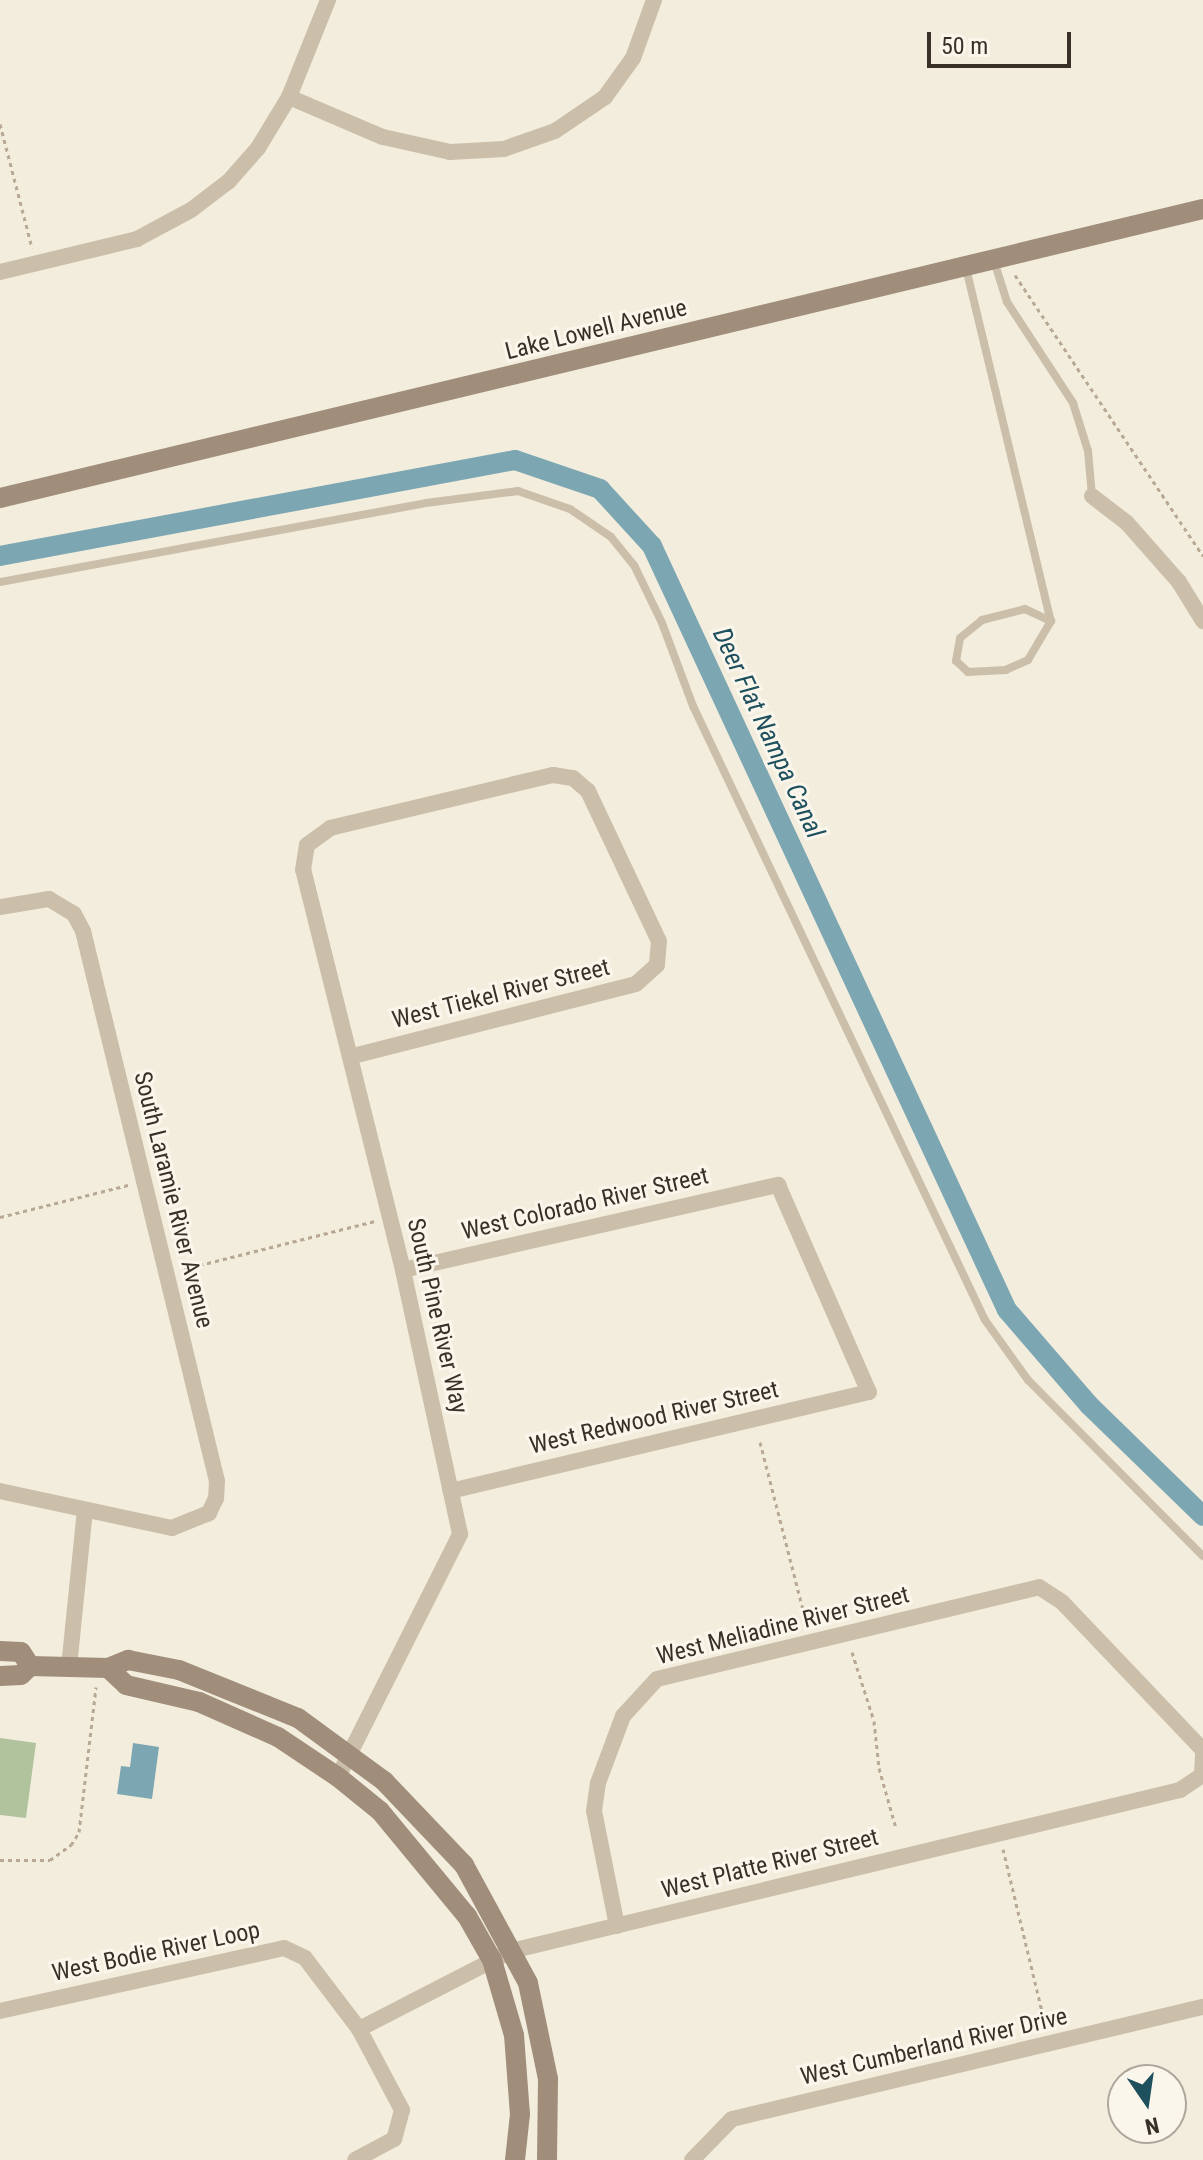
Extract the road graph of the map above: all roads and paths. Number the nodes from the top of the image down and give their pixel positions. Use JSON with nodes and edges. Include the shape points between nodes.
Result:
{"nodes":[{"id":1,"x":328,"y":0,"type":"edge"},
{"id":2,"x":654,"y":0,"type":"edge"},
{"id":3,"x":289,"y":97,"type":"junction"},
{"id":4,"x":0,"y":124,"type":"edge"},
{"id":5,"x":1203,"y":209,"type":"edge"},
{"id":6,"x":1000,"y":259,"type":"junction"},
{"id":7,"x":36,"y":263,"type":"junction"},
{"id":8,"x":966,"y":267,"type":"junction"},
{"id":9,"x":0,"y":272,"type":"edge"},
{"id":10,"x":1092,"y":496,"type":"joint"},
{"id":11,"x":0,"y":498,"type":"edge"},
{"id":12,"x":1203,"y":556,"type":"edge"},
{"id":13,"x":0,"y":582,"type":"edge"},
{"id":14,"x":1051,"y":621,"type":"junction"},
{"id":15,"x":1203,"y":621,"type":"edge"},
{"id":16,"x":0,"y":907,"type":"edge"},
{"id":17,"x":657,"y":965,"type":"joint"},
{"id":18,"x":350,"y":1057,"type":"junction"},
{"id":19,"x":143,"y":1181,"type":"junction"},
{"id":20,"x":0,"y":1217,"type":"edge"},
{"id":21,"x":390,"y":1218,"type":"junction"},
{"id":22,"x":403,"y":1270,"type":"junction"},
{"id":23,"x":166,"y":1273,"type":"junction"},
{"id":24,"x":869,"y":1392,"type":"joint"},
{"id":25,"x":760,"y":1442,"type":"dead end"},
{"id":26,"x":0,"y":1491,"type":"edge"},
{"id":27,"x":451,"y":1491,"type":"junction"},
{"id":28,"x":85,"y":1510,"type":"junction"},
{"id":29,"x":1203,"y":1556,"type":"edge"},
{"id":30,"x":805,"y":1617,"type":"dead end"},
{"id":31,"x":0,"y":1651,"type":"edge"},
{"id":32,"x":852,"y":1652,"type":"dead end"},
{"id":33,"x":30,"y":1666,"type":"junction"},
{"id":34,"x":69,"y":1667,"type":"junction"},
{"id":35,"x":103,"y":1668,"type":"junction"},
{"id":36,"x":0,"y":1676,"type":"edge"},
{"id":37,"x":1203,"y":1752,"type":"edge"},
{"id":38,"x":352,"y":1756,"type":"junction"},
{"id":39,"x":1202,"y":1775,"type":"edge"},
{"id":40,"x":338,"y":1777,"type":"junction"},
{"id":41,"x":896,"y":1828,"type":"dead end"},
{"id":42,"x":999,"y":1833,"type":"junction"},
{"id":43,"x":0,"y":1860,"type":"edge"},
{"id":44,"x":617,"y":1926,"type":"junction"},
{"id":45,"x":502,"y":1956,"type":"junction"},
{"id":46,"x":1203,"y":2007,"type":"edge"},
{"id":47,"x":0,"y":2011,"type":"edge"},
{"id":48,"x":359,"y":2029,"type":"junction"},
{"id":49,"x":1050,"y":2044,"type":"junction"},
{"id":50,"x":355,"y":2160,"type":"edge"},
{"id":51,"x":515,"y":2160,"type":"edge"},
{"id":52,"x":547,"y":2160,"type":"edge"},
{"id":53,"x":692,"y":2160,"type":"edge"}],
"edges":[{"from":1,"to":3,"type":"street"},
{"from":2,"to":3,"type":"street","via":[[633,58],[605,97],[555,131],[504,149],[450,152],[383,137]]},
{"from":3,"to":7,"type":"street","via":[[258,148],[191,210],[137,239]]},
{"from":4,"to":7,"type":"path"},
{"from":5,"to":6,"type":"street","name":"Lake Lowell Avenue"},
{"from":6,"to":8,"type":"street","name":"Lake Lowell Avenue"},
{"from":6,"to":10,"type":"lane","via":[[1007,302],[1073,403],[1088,451]]},
{"from":6,"to":12,"type":"path"},
{"from":7,"to":9,"type":"street"},
{"from":8,"to":11,"type":"street","name":"Lake Lowell Avenue"},
{"from":8,"to":14,"type":"lane"},
{"from":10,"to":15,"type":"street","via":[[1127,523],[1179,582]]},
{"from":13,"to":29,"type":"lane","via":[[426,503],[518,491],[570,509],[611,537],[634,565],[662,623],[693,706],[985,1320],[1028,1380]]},
{"from":14,"to":14,"type":"lane","via":[[1041,643],[1017,665],[968,672],[956,661],[960,638],[982,620],[1025,609]]},
{"from":16,"to":19,"type":"street","name":"South Laramie River Avenue","via":[[33,898],[64,904],[83,931]]},
{"from":17,"to":18,"type":"street","name":"West Tiekel River Street","via":[[636,984]]},
{"from":17,"to":18,"type":"street","name":"South Pine River Way","via":[[659,941],[588,791],[573,778],[553,775],[330,828],[307,845],[303,870]]},
{"from":18,"to":21,"type":"street","name":"South Pine River Way"},
{"from":19,"to":20,"type":"path"},
{"from":19,"to":23,"type":"street","name":"South Laramie River Avenue"},
{"from":21,"to":22,"type":"street","name":"South Pine River Way"},
{"from":21,"to":23,"type":"path"},
{"from":22,"to":24,"type":"street","name":"West Colorado River Street","via":[[778,1185]]},
{"from":22,"to":27,"type":"street","name":"South Pine River Way"},
{"from":23,"to":28,"type":"street","name":"South Laramie River Avenue","via":[[217,1481],[209,1513],[172,1528]]},
{"from":24,"to":27,"type":"street","name":"West Redwood River Street"},
{"from":25,"to":30,"type":"path"},
{"from":26,"to":28,"type":"street"},
{"from":27,"to":38,"type":"street","name":"South Pine River Way","via":[[460,1534]]},
{"from":28,"to":34,"type":"street"},
{"from":31,"to":33,"type":"street","via":[[21,1652]]},
{"from":32,"to":41,"type":"path","via":[[874,1721],[879,1768]]},
{"from":33,"to":34,"type":"street"},
{"from":33,"to":36,"type":"street","via":[[21,1675]]},
{"from":34,"to":35,"type":"street"},
{"from":35,"to":38,"type":"street","via":[[128,1660],[179,1670],[245,1693],[298,1718]]},
{"from":35,"to":40,"type":"street","via":[[126,1685],[199,1702],[278,1737]]},
{"from":35,"to":43,"type":"path","via":[[79,1832],[50,1860]]},
{"from":37,"to":39,"type":"street"},
{"from":37,"to":44,"type":"street","name":"West Meliadine River Street","via":[[1062,1602],[1039,1587],[657,1679],[623,1716],[598,1783],[594,1811]]},
{"from":38,"to":40,"type":"street","name":"South Pine River Way"},
{"from":38,"to":45,"type":"street","via":[[407,1802],[464,1865]]},
{"from":39,"to":42,"type":"street","name":"West Platte River Street","via":[[1180,1790]]},
{"from":40,"to":45,"type":"street","via":[[380,1811]]},
{"from":42,"to":44,"type":"street","name":"West Platte River Street"},
{"from":42,"to":49,"type":"path"},
{"from":44,"to":45,"type":"street","name":"West Platte River Street"},
{"from":45,"to":48,"type":"street","name":"West Platte River Street"},
{"from":45,"to":51,"type":"street","via":[[520,2114]]},
{"from":45,"to":52,"type":"street","via":[[528,1983],[543,2035]]},
{"from":46,"to":49,"type":"street","name":"West Cumberland River Drive"},
{"from":47,"to":48,"type":"street","name":"West Bodie River Loop","via":[[284,1948],[305,1958]]},
{"from":48,"to":50,"type":"street","name":"West Bodie River Loop","via":[[402,2110],[394,2139]]},
{"from":49,"to":53,"type":"street","name":"West Cumberland River Drive","via":[[732,2119]]}]}
